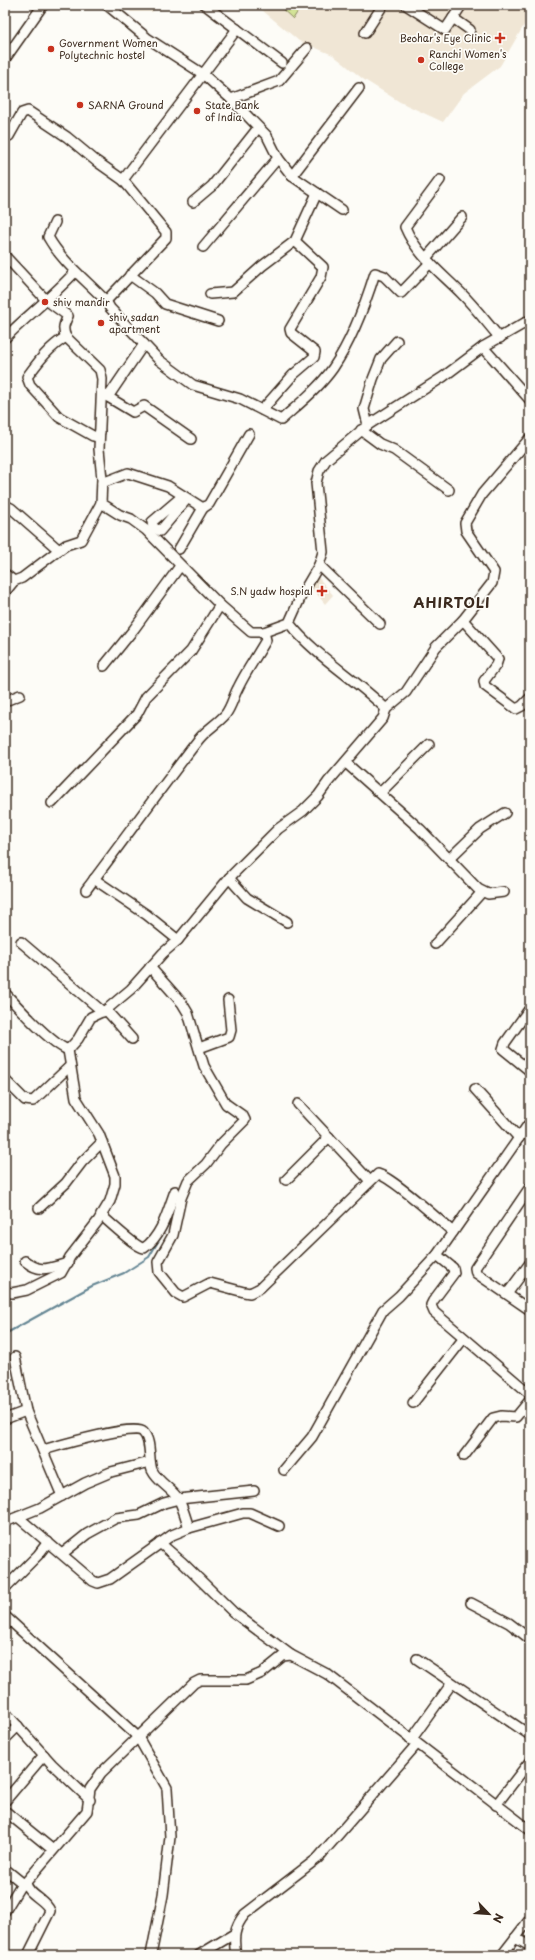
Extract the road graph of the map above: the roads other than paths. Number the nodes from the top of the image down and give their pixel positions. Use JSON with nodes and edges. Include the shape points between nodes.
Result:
{"nodes":[{"id":1,"x":43,"y":5,"type":"edge"},
{"id":2,"x":108,"y":5,"type":"edge"},
{"id":3,"x":205,"y":5,"type":"edge"},
{"id":4,"x":383,"y":5,"type":"edge"},
{"id":5,"x":406,"y":5,"type":"edge"},
{"id":6,"x":461,"y":6,"type":"edge"},
{"id":7,"x":453,"y":18,"type":"junction"},
{"id":8,"x":237,"y":29,"type":"junction"},
{"id":9,"x":470,"y":30,"type":"dead end"},
{"id":10,"x":365,"y":33,"type":"dead end"},
{"id":11,"x":307,"y":48,"type":"dead end"},
{"id":12,"x":5,"y":59,"type":"edge"},
{"id":13,"x":282,"y":62,"type":"dead end"},
{"id":14,"x":203,"y":74,"type":"junction"},
{"id":15,"x":359,"y":88,"type":"dead end"},
{"id":16,"x":231,"y":99,"type":"junction"},
{"id":17,"x":258,"y":128,"type":"junction"},
{"id":18,"x":5,"y":137,"type":"edge"},
{"id":19,"x":278,"y":158,"type":"junction"},
{"id":20,"x":292,"y":176,"type":"junction"},
{"id":21,"x":123,"y":180,"type":"junction"},
{"id":22,"x":440,"y":180,"type":"dead end"},
{"id":23,"x":317,"y":193,"type":"junction"},
{"id":24,"x":193,"y":202,"type":"dead end"},
{"id":25,"x":342,"y":210,"type":"dead end"},
{"id":26,"x":462,"y":217,"type":"dead end"},
{"id":27,"x":55,"y":222,"type":"dead end"},
{"id":28,"x":295,"y":241,"type":"junction"},
{"id":29,"x":203,"y":247,"type":"dead end"},
{"id":30,"x":5,"y":256,"type":"edge"},
{"id":31,"x":428,"y":260,"type":"junction"},
{"id":32,"x":75,"y":272,"type":"junction"},
{"id":33,"x":130,"y":275,"type":"junction"},
{"id":34,"x":210,"y":294,"type":"dead end"},
{"id":35,"x":46,"y":300,"type":"junction"},
{"id":36,"x":106,"y":301,"type":"junction"},
{"id":37,"x":530,"y":320,"type":"edge"},
{"id":38,"x":218,"y":321,"type":"dead end"},
{"id":39,"x":5,"y":338,"type":"edge"},
{"id":40,"x":66,"y":338,"type":"junction"},
{"id":41,"x":500,"y":338,"type":"junction"},
{"id":42,"x":397,"y":341,"type":"dead end"},
{"id":43,"x":144,"y":344,"type":"junction"},
{"id":44,"x":483,"y":347,"type":"junction"},
{"id":45,"x":528,"y":394,"type":"edge"},
{"id":46,"x":106,"y":395,"type":"junction"},
{"id":47,"x":262,"y":410,"type":"junction"},
{"id":48,"x":364,"y":427,"type":"junction"},
{"id":49,"x":100,"y":432,"type":"junction"},
{"id":50,"x":249,"y":434,"type":"dead end"},
{"id":51,"x":530,"y":438,"type":"edge"},
{"id":52,"x":191,"y":439,"type":"dead end"},
{"id":53,"x":102,"y":482,"type":"junction"},
{"id":54,"x":449,"y":490,"type":"dead end"},
{"id":55,"x":101,"y":503,"type":"junction"},
{"id":56,"x":5,"y":505,"type":"edge"},
{"id":57,"x":203,"y":508,"type":"junction"},
{"id":58,"x":179,"y":549,"type":"dead end"},
{"id":59,"x":59,"y":550,"type":"junction"},
{"id":60,"x":319,"y":565,"type":"junction"},
{"id":61,"x":180,"y":566,"type":"junction"},
{"id":62,"x":5,"y":574,"type":"edge"},
{"id":63,"x":14,"y":581,"type":"junction"},
{"id":64,"x":5,"y":592,"type":"edge"},
{"id":65,"x":220,"y":605,"type":"junction"},
{"id":66,"x":463,"y":620,"type":"junction"},
{"id":67,"x":289,"y":623,"type":"junction"},
{"id":68,"x":380,"y":624,"type":"dead end"},
{"id":69,"x":264,"y":632,"type":"junction"},
{"id":70,"x":104,"y":666,"type":"dead end"},
{"id":71,"x":20,"y":695,"type":"dead end"},
{"id":72,"x":530,"y":698,"type":"edge"},
{"id":73,"x":5,"y":701,"type":"edge"},
{"id":74,"x":386,"y":709,"type":"junction"},
{"id":75,"x":429,"y":744,"type":"dead end"},
{"id":76,"x":346,"y":763,"type":"junction"},
{"id":77,"x":380,"y":793,"type":"junction"},
{"id":78,"x":52,"y":803,"type":"dead end"},
{"id":79,"x":505,"y":813,"type":"dead end"},
{"id":80,"x":449,"y":859,"type":"junction"},
{"id":81,"x":228,"y":878,"type":"junction"},
{"id":82,"x":94,"y":879,"type":"junction"},
{"id":83,"x":86,"y":890,"type":"dead end"},
{"id":84,"x":482,"y":892,"type":"junction"},
{"id":85,"x":504,"y":892,"type":"dead end"},
{"id":86,"x":287,"y":922,"type":"dead end"},
{"id":87,"x":178,"y":940,"type":"junction"},
{"id":88,"x":21,"y":942,"type":"dead end"},
{"id":89,"x":435,"y":944,"type":"dead end"},
{"id":90,"x":150,"y":967,"type":"junction"},
{"id":91,"x":5,"y":993,"type":"edge"},
{"id":92,"x":228,"y":1000,"type":"dead end"},
{"id":93,"x":530,"y":1008,"type":"edge"},
{"id":94,"x":104,"y":1011,"type":"junction"},
{"id":95,"x":132,"y":1039,"type":"dead end"},
{"id":96,"x":199,"y":1048,"type":"junction"},
{"id":97,"x":68,"y":1050,"type":"junction"},
{"id":98,"x":70,"y":1066,"type":"junction"},
{"id":99,"x":530,"y":1071,"type":"edge"},
{"id":100,"x":5,"y":1080,"type":"edge"},
{"id":101,"x":475,"y":1089,"type":"dead end"},
{"id":102,"x":298,"y":1104,"type":"dead end"},
{"id":103,"x":530,"y":1122,"type":"edge"},
{"id":104,"x":329,"y":1137,"type":"junction"},
{"id":105,"x":519,"y":1138,"type":"junction"},
{"id":106,"x":102,"y":1142,"type":"junction"},
{"id":107,"x":286,"y":1180,"type":"dead end"},
{"id":108,"x":370,"y":1181,"type":"junction"},
{"id":109,"x":530,"y":1187,"type":"edge"},
{"id":110,"x":175,"y":1191,"type":"dead end"},
{"id":111,"x":39,"y":1208,"type":"dead end"},
{"id":112,"x":101,"y":1215,"type":"junction"},
{"id":113,"x":453,"y":1232,"type":"junction"},
{"id":114,"x":437,"y":1255,"type":"junction"},
{"id":115,"x":25,"y":1261,"type":"dead end"},
{"id":116,"x":68,"y":1263,"type":"junction"},
{"id":117,"x":530,"y":1263,"type":"edge"},
{"id":118,"x":5,"y":1292,"type":"edge"},
{"id":119,"x":507,"y":1294,"type":"junction"},
{"id":120,"x":530,"y":1310,"type":"edge"},
{"id":121,"x":464,"y":1338,"type":"junction"},
{"id":122,"x":15,"y":1357,"type":"dead end"},
{"id":123,"x":530,"y":1394,"type":"edge"},
{"id":124,"x":530,"y":1400,"type":"edge"},
{"id":125,"x":413,"y":1403,"type":"dead end"},
{"id":126,"x":26,"y":1411,"type":"junction"},
{"id":127,"x":5,"y":1419,"type":"edge"},
{"id":128,"x":43,"y":1450,"type":"junction"},
{"id":129,"x":464,"y":1456,"type":"dead end"},
{"id":130,"x":150,"y":1462,"type":"junction"},
{"id":131,"x":284,"y":1470,"type":"dead end"},
{"id":132,"x":254,"y":1491,"type":"dead end"},
{"id":133,"x":62,"y":1496,"type":"junction"},
{"id":134,"x":179,"y":1499,"type":"junction"},
{"id":135,"x":18,"y":1516,"type":"junction"},
{"id":136,"x":5,"y":1522,"type":"edge"},
{"id":137,"x":279,"y":1526,"type":"dead end"},
{"id":138,"x":189,"y":1528,"type":"junction"},
{"id":139,"x":48,"y":1542,"type":"junction"},
{"id":140,"x":160,"y":1543,"type":"junction"},
{"id":141,"x":62,"y":1554,"type":"junction"},
{"id":142,"x":5,"y":1588,"type":"edge"},
{"id":143,"x":471,"y":1604,"type":"dead end"},
{"id":144,"x":5,"y":1616,"type":"edge"},
{"id":145,"x":530,"y":1639,"type":"edge"},
{"id":146,"x":291,"y":1655,"type":"junction"},
{"id":147,"x":418,"y":1659,"type":"dead end"},
{"id":148,"x":452,"y":1683,"type":"junction"},
{"id":149,"x":5,"y":1712,"type":"edge"},
{"id":150,"x":18,"y":1726,"type":"junction"},
{"id":151,"x":530,"y":1735,"type":"edge"},
{"id":152,"x":138,"y":1737,"type":"junction"},
{"id":153,"x":5,"y":1739,"type":"edge"},
{"id":154,"x":414,"y":1742,"type":"junction"},
{"id":155,"x":44,"y":1755,"type":"junction"},
{"id":156,"x":530,"y":1761,"type":"edge"},
{"id":157,"x":90,"y":1800,"type":"junction"},
{"id":158,"x":5,"y":1801,"type":"edge"},
{"id":159,"x":496,"y":1805,"type":"junction"},
{"id":160,"x":5,"y":1810,"type":"edge"},
{"id":161,"x":530,"y":1830,"type":"edge"},
{"id":162,"x":54,"y":1850,"type":"junction"},
{"id":163,"x":5,"y":1869,"type":"edge"},
{"id":164,"x":24,"y":1885,"type":"junction"},
{"id":165,"x":5,"y":1911,"type":"edge"},
{"id":166,"x":530,"y":1920,"type":"edge"},
{"id":167,"x":234,"y":1934,"type":"junction"},
{"id":168,"x":515,"y":1938,"type":"junction"},
{"id":169,"x":530,"y":1946,"type":"edge"},
{"id":170,"x":28,"y":1955,"type":"edge"},
{"id":171,"x":151,"y":1955,"type":"edge"},
{"id":172,"x":199,"y":1955,"type":"edge"},
{"id":173,"x":236,"y":1955,"type":"edge"},
{"id":174,"x":502,"y":1955,"type":"edge"}],
"edges":[{"from":1,"to":12,"type":"street"},
{"from":2,"to":14,"type":"street","via":[[147,38]]},
{"from":3,"to":8,"type":"street"},
{"from":4,"to":10,"type":"street"},
{"from":5,"to":7,"type":"street","via":[[445,30]]},
{"from":6,"to":7,"type":"street"},
{"from":7,"to":9,"type":"street"},
{"from":8,"to":13,"type":"street"},
{"from":8,"to":14,"type":"street"},
{"from":11,"to":16,"type":"street","via":[[279,81]]},
{"from":14,"to":16,"type":"street"},
{"from":14,"to":21,"type":"street"},
{"from":15,"to":20,"type":"street"},
{"from":16,"to":17,"type":"street"},
{"from":17,"to":19,"type":"street","via":[[267,136]]},
{"from":17,"to":24,"type":"street","via":[[212,186]]},
{"from":18,"to":21,"type":"street","via":[[9,136],[22,113],[28,111]]},
{"from":19,"to":20,"type":"street"},
{"from":19,"to":29,"type":"street"},
{"from":20,"to":23,"type":"street"},
{"from":21,"to":33,"type":"street","via":[[166,232],[166,238]]},
{"from":22,"to":31,"type":"street","via":[[405,227],[409,238]]},
{"from":23,"to":25,"type":"street"},
{"from":23,"to":28,"type":"street"},
{"from":26,"to":31,"type":"street"},
{"from":27,"to":32,"type":"street","via":[[48,237]]},
{"from":28,"to":34,"type":"street","via":[[233,292]]},
{"from":28,"to":47,"type":"street","via":[[323,267],[321,277],[290,329],[291,333],[315,354]]},
{"from":30,"to":35,"type":"street"},
{"from":31,"to":41,"type":"street"},
{"from":31,"to":47,"type":"street","via":[[401,293],[384,276],[375,272],[365,303],[332,369],[308,396],[281,420]]},
{"from":32,"to":35,"type":"street"},
{"from":32,"to":36,"type":"street"},
{"from":33,"to":36,"type":"street"},
{"from":33,"to":38,"type":"street","via":[[155,293],[165,304]]},
{"from":35,"to":39,"type":"street"},
{"from":35,"to":40,"type":"street","via":[[68,316],[63,332]]},
{"from":36,"to":43,"type":"street"},
{"from":37,"to":41,"type":"street"},
{"from":40,"to":46,"type":"street","via":[[100,370]]},
{"from":40,"to":49,"type":"street","via":[[57,342],[44,355],[27,377],[30,384],[59,417],[93,436],[96,437]]},
{"from":41,"to":44,"type":"street"},
{"from":42,"to":48,"type":"street","via":[[381,360],[373,379],[364,408]]},
{"from":43,"to":46,"type":"street"},
{"from":43,"to":47,"type":"street","via":[[159,360],[193,385],[224,393]]},
{"from":44,"to":45,"type":"street"},
{"from":44,"to":48,"type":"street","via":[[443,378]]},
{"from":46,"to":49,"type":"street"},
{"from":46,"to":52,"type":"street","via":[[133,412],[144,406]]},
{"from":48,"to":54,"type":"street","via":[[380,444],[394,450]]},
{"from":48,"to":60,"type":"street","via":[[326,460],[319,470],[316,483],[323,552]]},
{"from":49,"to":53,"type":"street"},
{"from":50,"to":57,"type":"street","via":[[209,504]]},
{"from":51,"to":66,"type":"street","via":[[482,494],[466,518],[466,531],[492,568],[494,578]]},
{"from":53,"to":55,"type":"street"},
{"from":53,"to":57,"type":"street","via":[[128,474],[168,486]]},
{"from":55,"to":59,"type":"street","via":[[81,540]]},
{"from":55,"to":61,"type":"street","via":[[146,530]]},
{"from":56,"to":59,"type":"street"},
{"from":57,"to":58,"type":"street"},
{"from":59,"to":63,"type":"street","via":[[22,578]]},
{"from":60,"to":67,"type":"street"},
{"from":60,"to":68,"type":"street"},
{"from":61,"to":65,"type":"street"},
{"from":61,"to":70,"type":"street"},
{"from":62,"to":63,"type":"street"},
{"from":63,"to":64,"type":"street"},
{"from":65,"to":69,"type":"street","via":[[251,632]]},
{"from":65,"to":78,"type":"street","via":[[191,651],[146,697],[137,714]]},
{"from":66,"to":72,"type":"street","via":[[498,659],[484,681],[485,686],[516,709]]},
{"from":66,"to":74,"type":"street","via":[[436,647],[406,692]]},
{"from":67,"to":69,"type":"street"},
{"from":67,"to":74,"type":"street"},
{"from":69,"to":82,"type":"street","via":[[266,640],[237,688],[225,715],[199,739]]},
{"from":71,"to":73,"type":"street"},
{"from":74,"to":76,"type":"street","via":[[383,718]]},
{"from":75,"to":77,"type":"street"},
{"from":76,"to":77,"type":"street"},
{"from":76,"to":81,"type":"street","via":[[303,811],[278,829]]},
{"from":77,"to":80,"type":"street"},
{"from":79,"to":80,"type":"street","via":[[480,830]]},
{"from":80,"to":84,"type":"street"},
{"from":81,"to":86,"type":"street","via":[[247,898]]},
{"from":81,"to":87,"type":"street"},
{"from":82,"to":83,"type":"street"},
{"from":82,"to":87,"type":"street","via":[[147,915]]},
{"from":84,"to":85,"type":"street"},
{"from":84,"to":89,"type":"street"},
{"from":87,"to":90,"type":"street"},
{"from":88,"to":94,"type":"street"},
{"from":90,"to":94,"type":"street","via":[[140,980]]},
{"from":90,"to":96,"type":"street","via":[[182,1003],[188,1013]]},
{"from":91,"to":97,"type":"street","via":[[34,1024]]},
{"from":92,"to":96,"type":"street","via":[[231,1030],[229,1037]]},
{"from":93,"to":99,"type":"street","via":[[503,1049]]},
{"from":94,"to":95,"type":"street"},
{"from":94,"to":97,"type":"street","via":[[91,1017]]},
{"from":96,"to":108,"type":"street","via":[[204,1066],[223,1100],[245,1120],[193,1175],[183,1192],[173,1235],[158,1262],[159,1272],[176,1293],[187,1296],[210,1283],[250,1293],[260,1288]]},
{"from":97,"to":98,"type":"street"},
{"from":98,"to":100,"type":"street","via":[[33,1101],[25,1100]]},
{"from":98,"to":106,"type":"street","via":[[76,1098]]},
{"from":101,"to":105,"type":"street"},
{"from":102,"to":104,"type":"street"},
{"from":103,"to":105,"type":"street"},
{"from":104,"to":107,"type":"street"},
{"from":104,"to":108,"type":"street"},
{"from":105,"to":113,"type":"street"},
{"from":106,"to":111,"type":"street","via":[[66,1183]]},
{"from":106,"to":112,"type":"street","via":[[115,1184],[110,1201]]},
{"from":108,"to":113,"type":"street","via":[[378,1174],[383,1175]]},
{"from":109,"to":119,"type":"street","via":[[475,1268],[476,1273]]},
{"from":110,"to":112,"type":"street","via":[[160,1229],[154,1240],[144,1248],[137,1246]]},
{"from":112,"to":116,"type":"street"},
{"from":113,"to":114,"type":"street"},
{"from":114,"to":121,"type":"street","via":[[453,1268],[454,1273],[431,1305],[434,1312]]},
{"from":114,"to":131,"type":"street","via":[[383,1310],[312,1438]]},
{"from":115,"to":116,"type":"street","via":[[38,1270]]},
{"from":116,"to":118,"type":"street","via":[[61,1273],[47,1281],[27,1290]]},
{"from":117,"to":119,"type":"street"},
{"from":119,"to":120,"type":"street"},
{"from":121,"to":123,"type":"street"},
{"from":121,"to":125,"type":"street"},
{"from":122,"to":126,"type":"street"},
{"from":124,"to":129,"type":"street","via":[[516,1417],[493,1418]]},
{"from":126,"to":127,"type":"street"},
{"from":126,"to":128,"type":"street"},
{"from":128,"to":130,"type":"street","via":[[135,1429],[144,1432]]},
{"from":128,"to":133,"type":"street"},
{"from":130,"to":133,"type":"street","via":[[111,1472]]},
{"from":130,"to":134,"type":"street","via":[[155,1475]]},
{"from":132,"to":134,"type":"street"},
{"from":133,"to":135,"type":"street"},
{"from":134,"to":138,"type":"street"},
{"from":134,"to":141,"type":"street","via":[[139,1515],[116,1518],[87,1534]]},
{"from":135,"to":136,"type":"street"},
{"from":135,"to":139,"type":"street"},
{"from":137,"to":138,"type":"street","via":[[243,1513]]},
{"from":138,"to":140,"type":"street"},
{"from":139,"to":141,"type":"street"},
{"from":139,"to":142,"type":"street"},
{"from":140,"to":141,"type":"street","via":[[102,1582],[93,1581]]},
{"from":140,"to":146,"type":"street","via":[[233,1612]]},
{"from":143,"to":145,"type":"street","via":[[509,1624]]},
{"from":144,"to":152,"type":"street"},
{"from":146,"to":152,"type":"street","via":[[283,1656],[246,1680],[200,1680],[194,1683]]},
{"from":146,"to":154,"type":"street","via":[[327,1674]]},
{"from":147,"to":148,"type":"street"},
{"from":148,"to":151,"type":"street"},
{"from":148,"to":154,"type":"street"},
{"from":149,"to":150,"type":"street"},
{"from":150,"to":153,"type":"street"},
{"from":150,"to":155,"type":"street"},
{"from":152,"to":157,"type":"street","via":[[93,1782]]},
{"from":152,"to":171,"type":"street","via":[[167,1788],[168,1802],[170,1836],[164,1895]]},
{"from":154,"to":159,"type":"street"},
{"from":154,"to":167,"type":"street","via":[[327,1849],[300,1873],[245,1914]]},
{"from":155,"to":157,"type":"street"},
{"from":155,"to":158,"type":"street"},
{"from":156,"to":159,"type":"street"},
{"from":157,"to":162,"type":"street","via":[[87,1811]]},
{"from":159,"to":161,"type":"street"},
{"from":160,"to":162,"type":"street"},
{"from":162,"to":164,"type":"street"},
{"from":163,"to":164,"type":"street"},
{"from":164,"to":165,"type":"street"},
{"from":164,"to":170,"type":"street","via":[[50,1911]]},
{"from":166,"to":168,"type":"street"},
{"from":167,"to":172,"type":"street"},
{"from":167,"to":173,"type":"street"},
{"from":168,"to":169,"type":"street"},
{"from":168,"to":174,"type":"street"}]}
